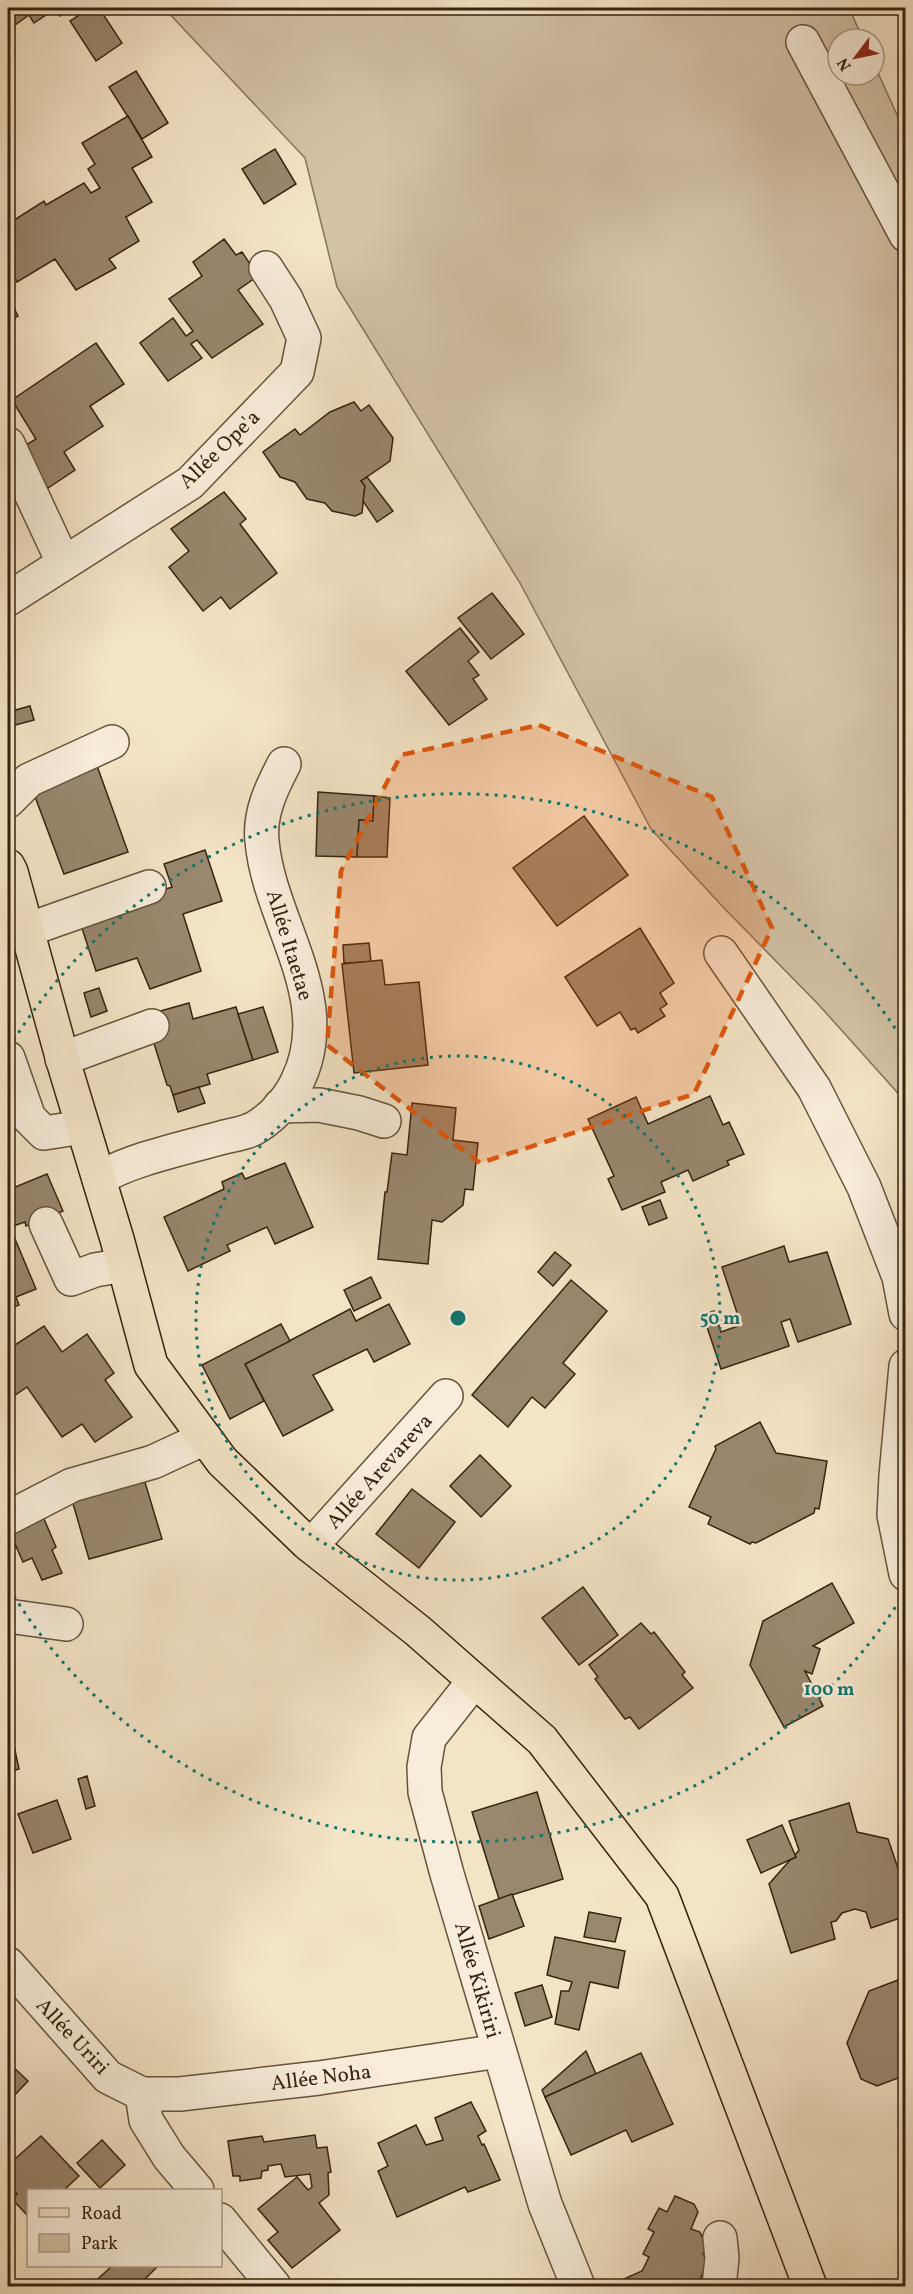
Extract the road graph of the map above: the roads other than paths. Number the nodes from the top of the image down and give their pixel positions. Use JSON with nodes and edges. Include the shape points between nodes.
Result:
{"nodes":[{"id":1,"x":803,"y":42,"type":"dead end"},
{"id":2,"x":906,"y":236,"type":"edge"},
{"id":3,"x":266,"y":268,"type":"dead end"},
{"id":4,"x":8,"y":444,"type":"edge"},
{"id":5,"x":63,"y":562,"type":"junction"},
{"id":6,"x":8,"y":599,"type":"edge"},
{"id":7,"x":112,"y":742,"type":"dead end"},
{"id":8,"x":284,"y":764,"type":"dead end"},
{"id":9,"x":8,"y":801,"type":"edge"},
{"id":10,"x":8,"y":866,"type":"edge"},
{"id":11,"x":149,"y":887,"type":"dead end"},
{"id":12,"x":27,"y":930,"type":"junction"},
{"id":13,"x":721,"y":952,"type":"dead end"},
{"id":14,"x":152,"y":1026,"type":"dead end"},
{"id":15,"x":8,"y":1058,"type":"edge"},
{"id":16,"x":62,"y":1059,"type":"junction"},
{"id":17,"x":280,"y":1106,"type":"junction"},
{"id":18,"x":384,"y":1122,"type":"dead end"},
{"id":19,"x":83,"y":1127,"type":"junction"},
{"id":20,"x":99,"y":1179,"type":"junction"},
{"id":21,"x":46,"y":1224,"type":"dead end"},
{"id":22,"x":124,"y":1265,"type":"junction"},
{"id":23,"x":906,"y":1314,"type":"edge"},
{"id":24,"x":906,"y":1366,"type":"edge"},
{"id":25,"x":446,"y":1396,"type":"dead end"},
{"id":26,"x":205,"y":1438,"type":"junction"},
{"id":27,"x":8,"y":1518,"type":"edge"},
{"id":28,"x":311,"y":1546,"type":"junction"},
{"id":29,"x":906,"y":1574,"type":"edge"},
{"id":30,"x":8,"y":1616,"type":"edge"},
{"id":31,"x":66,"y":1624,"type":"dead end"},
{"id":32,"x":474,"y":1681,"type":"junction"},
{"id":33,"x":8,"y":1964,"type":"edge"},
{"id":34,"x":499,"y":2051,"type":"junction"},
{"id":35,"x":142,"y":2094,"type":"junction"},
{"id":36,"x":195,"y":2189,"type":"edge"},
{"id":37,"x":222,"y":2222,"type":"edge"},
{"id":38,"x":720,"y":2238,"type":"dead end"},
{"id":39,"x":274,"y":2286,"type":"edge"},
{"id":40,"x":579,"y":2286,"type":"edge"},
{"id":41,"x":719,"y":2286,"type":"edge"},
{"id":42,"x":810,"y":2286,"type":"edge"}],
"edges":[{"from":1,"to":2,"type":"street"},
{"from":3,"to":5,"type":"street","name":"Allée Ope'a","via":[[286,298],[304,338],[297,372],[190,483]]},
{"from":4,"to":5,"type":"street"},
{"from":5,"to":6,"type":"street","name":"Allée Ope'a"},
{"from":7,"to":9,"type":"street","via":[[29,780]]},
{"from":8,"to":17,"type":"street","name":"Allée Itaetae","via":[[267,797],[261,838],[267,872],[301,968],[311,1018],[310,1044],[303,1069]]},
{"from":10,"to":12,"type":"main road"},
{"from":11,"to":12,"type":"street"},
{"from":12,"to":16,"type":"main road"},
{"from":13,"to":23,"type":"street","via":[[819,1098],[864,1187],[899,1277]]},
{"from":14,"to":16,"type":"street"},
{"from":15,"to":19,"type":"street","via":[[29,1118],[44,1132]]},
{"from":16,"to":19,"type":"main road"},
{"from":17,"to":18,"type":"street","via":[[319,1105]]},
{"from":17,"to":20,"type":"street","name":"Allée Itaetae","via":[[258,1126],[240,1134],[128,1165]]},
{"from":19,"to":20,"type":"main road"},
{"from":20,"to":22,"type":"main road"},
{"from":21,"to":22,"type":"street","via":[[71,1279]]},
{"from":22,"to":26,"type":"main road","via":[[151,1365]]},
{"from":24,"to":29,"type":"street","via":[[894,1515]]},
{"from":25,"to":28,"type":"street","name":"Allée Arevareva"},
{"from":26,"to":27,"type":"street","via":[[153,1461],[72,1485]]},
{"from":26,"to":28,"type":"main road","via":[[222,1461]]},
{"from":28,"to":32,"type":"main road"},
{"from":30,"to":31,"type":"street"},
{"from":32,"to":34,"type":"street","name":"Allée Kikiriri","via":[[429,1738],[425,1784]]},
{"from":32,"to":42,"type":"main road","via":[[542,1740],[662,1896]]},
{"from":33,"to":35,"type":"street","name":"Allée Uriri","via":[[108,2077]]},
{"from":34,"to":35,"type":"street","name":"Allée Noha","via":[[319,2078],[180,2094]]},
{"from":34,"to":40,"type":"street","name":"Allée Kikiriri","via":[[546,2204]]},
{"from":35,"to":36,"type":"street","via":[[146,2120]]},
{"from":37,"to":39,"type":"street"},
{"from":38,"to":41,"type":"street"}]}
